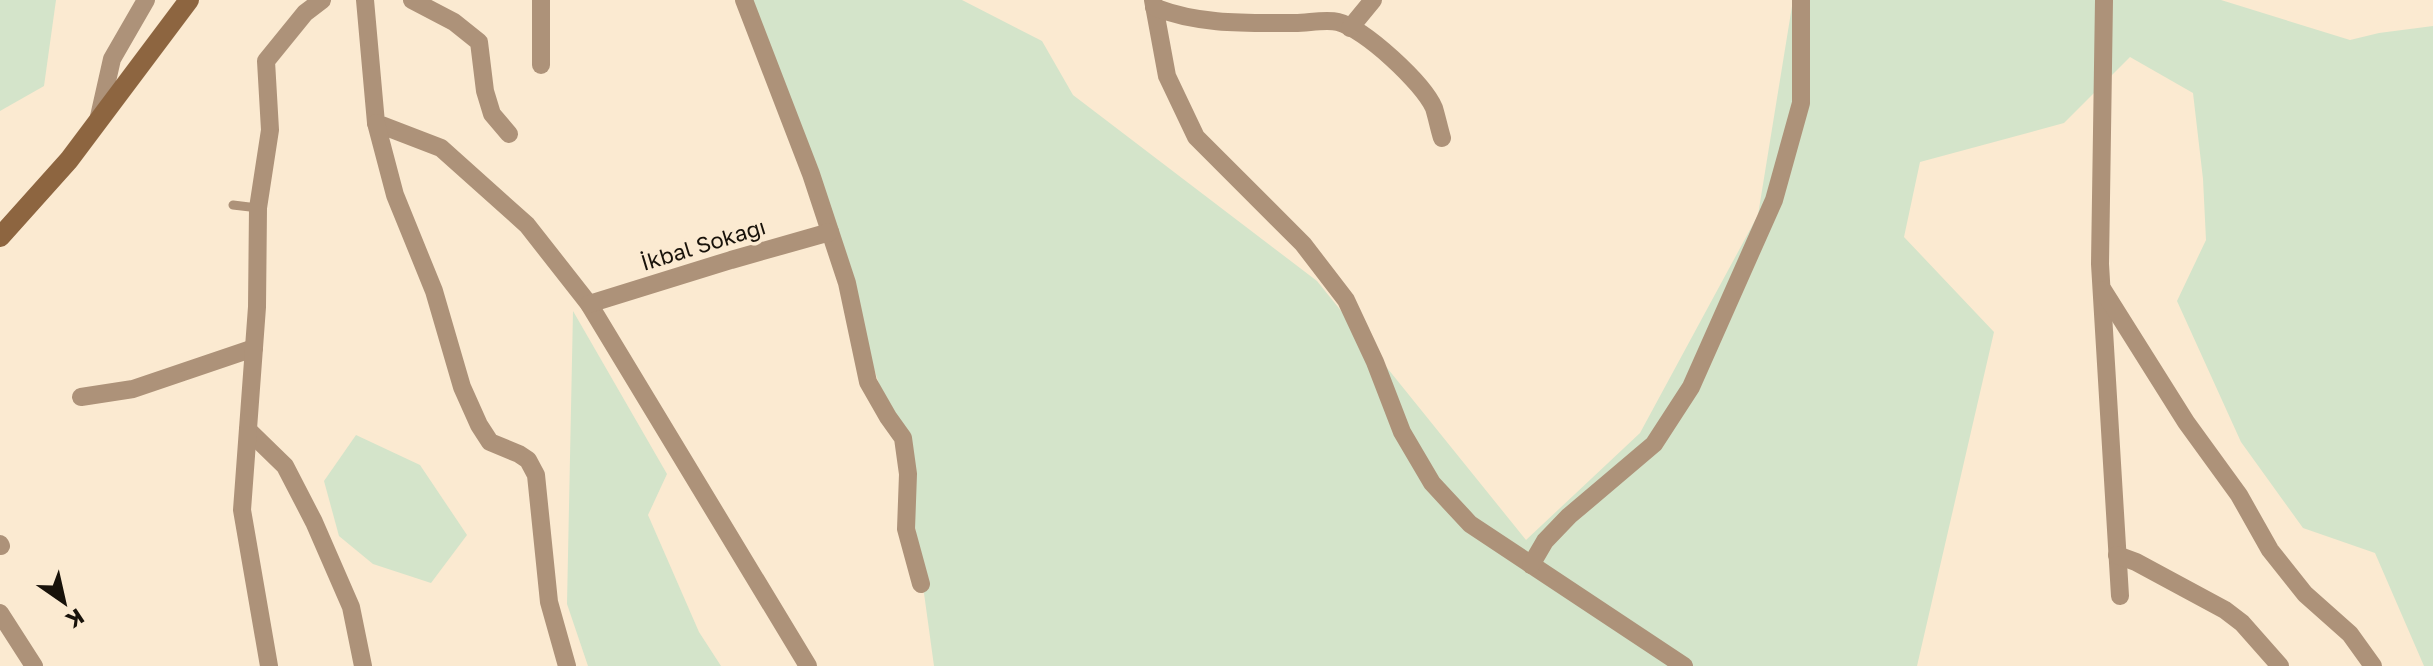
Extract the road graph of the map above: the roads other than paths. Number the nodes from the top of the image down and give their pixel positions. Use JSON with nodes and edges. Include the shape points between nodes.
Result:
{"nodes":[{"id":1,"x":146,"y":0,"type":"edge"},
{"id":2,"x":189,"y":0,"type":"edge"},
{"id":3,"x":322,"y":0,"type":"edge"},
{"id":4,"x":365,"y":0,"type":"edge"},
{"id":5,"x":412,"y":0,"type":"edge"},
{"id":6,"x":541,"y":0,"type":"edge"},
{"id":7,"x":744,"y":0,"type":"edge"},
{"id":8,"x":1373,"y":0,"type":"edge"},
{"id":9,"x":1801,"y":0,"type":"edge"},
{"id":10,"x":2104,"y":0,"type":"edge"},
{"id":11,"x":1154,"y":3,"type":"edge"},
{"id":12,"x":1350,"y":28,"type":"junction"},
{"id":13,"x":541,"y":65,"type":"dead end"},
{"id":14,"x":376,"y":123,"type":"junction"},
{"id":15,"x":97,"y":124,"type":"junction"},
{"id":16,"x":509,"y":134,"type":"dead end"},
{"id":17,"x":1442,"y":138,"type":"dead end"},
{"id":18,"x":233,"y":205,"type":"dead end"},
{"id":19,"x":258,"y":208,"type":"junction"},
{"id":20,"x":830,"y":232,"type":"junction"},
{"id":21,"x":0,"y":237,"type":"edge"},
{"id":22,"x":2101,"y":287,"type":"junction"},
{"id":23,"x":589,"y":304,"type":"junction"},
{"id":24,"x":254,"y":348,"type":"junction"},
{"id":25,"x":81,"y":397,"type":"dead end"},
{"id":26,"x":248,"y":430,"type":"junction"},
{"id":27,"x":2117,"y":555,"type":"junction"},
{"id":28,"x":1531,"y":565,"type":"junction"},
{"id":29,"x":921,"y":584,"type":"dead end"},
{"id":30,"x":2120,"y":596,"type":"dead end"},
{"id":31,"x":0,"y":613,"type":"edge"},
{"id":32,"x":34,"y":666,"type":"edge"},
{"id":33,"x":269,"y":666,"type":"edge"},
{"id":34,"x":363,"y":666,"type":"edge"},
{"id":35,"x":567,"y":666,"type":"edge"},
{"id":36,"x":808,"y":666,"type":"edge"},
{"id":37,"x":1684,"y":666,"type":"edge"},
{"id":38,"x":2280,"y":666,"type":"edge"},
{"id":39,"x":2373,"y":666,"type":"edge"}],
"edges":[{"from":1,"to":15,"type":"street","via":[[112,59]]},
{"from":2,"to":15,"type":"main road"},
{"from":3,"to":19,"type":"street","via":[[266,61],[270,130]]},
{"from":4,"to":14,"type":"street"},
{"from":5,"to":16,"type":"street","via":[[479,42],[492,114]]},
{"from":6,"to":13,"type":"street"},
{"from":7,"to":20,"type":"street"},
{"from":8,"to":12,"type":"street"},
{"from":9,"to":28,"type":"street","via":[[1801,103],[1774,200],[1691,387],[1654,444],[1569,516]]},
{"from":10,"to":22,"type":"street"},
{"from":11,"to":12,"type":"street","via":[[1170,13],[1217,22],[1338,22]]},
{"from":11,"to":28,"type":"street","via":[[1167,76],[1196,137],[1303,244],[1346,300],[1402,432],[1432,483],[1470,524]]},
{"from":12,"to":17,"type":"street","via":[[1398,64],[1424,92]]},
{"from":14,"to":23,"type":"street","via":[[441,148],[527,225]]},
{"from":14,"to":35,"type":"street","via":[[395,195],[479,425],[490,442],[528,460],[536,475],[549,602]]},
{"from":15,"to":21,"type":"main road"},
{"from":18,"to":19,"type":"lane"},
{"from":19,"to":24,"type":"street"},
{"from":20,"to":23,"type":"street","name":"İkbal Sokağı"},
{"from":20,"to":29,"type":"street","via":[[868,382],[903,438],[906,529]]},
{"from":22,"to":27,"type":"street"},
{"from":22,"to":39,"type":"street","via":[[2270,550],[2305,594],[2350,634]]},
{"from":23,"to":36,"type":"street"},
{"from":24,"to":25,"type":"street","via":[[133,389]]},
{"from":24,"to":26,"type":"street"},
{"from":26,"to":33,"type":"street","via":[[242,510]]},
{"from":26,"to":34,"type":"street","via":[[285,466],[314,522],[351,607]]},
{"from":27,"to":30,"type":"street"},
{"from":27,"to":38,"type":"street","via":[[2225,610]]},
{"from":28,"to":37,"type":"street"},
{"from":31,"to":32,"type":"street"}]}
